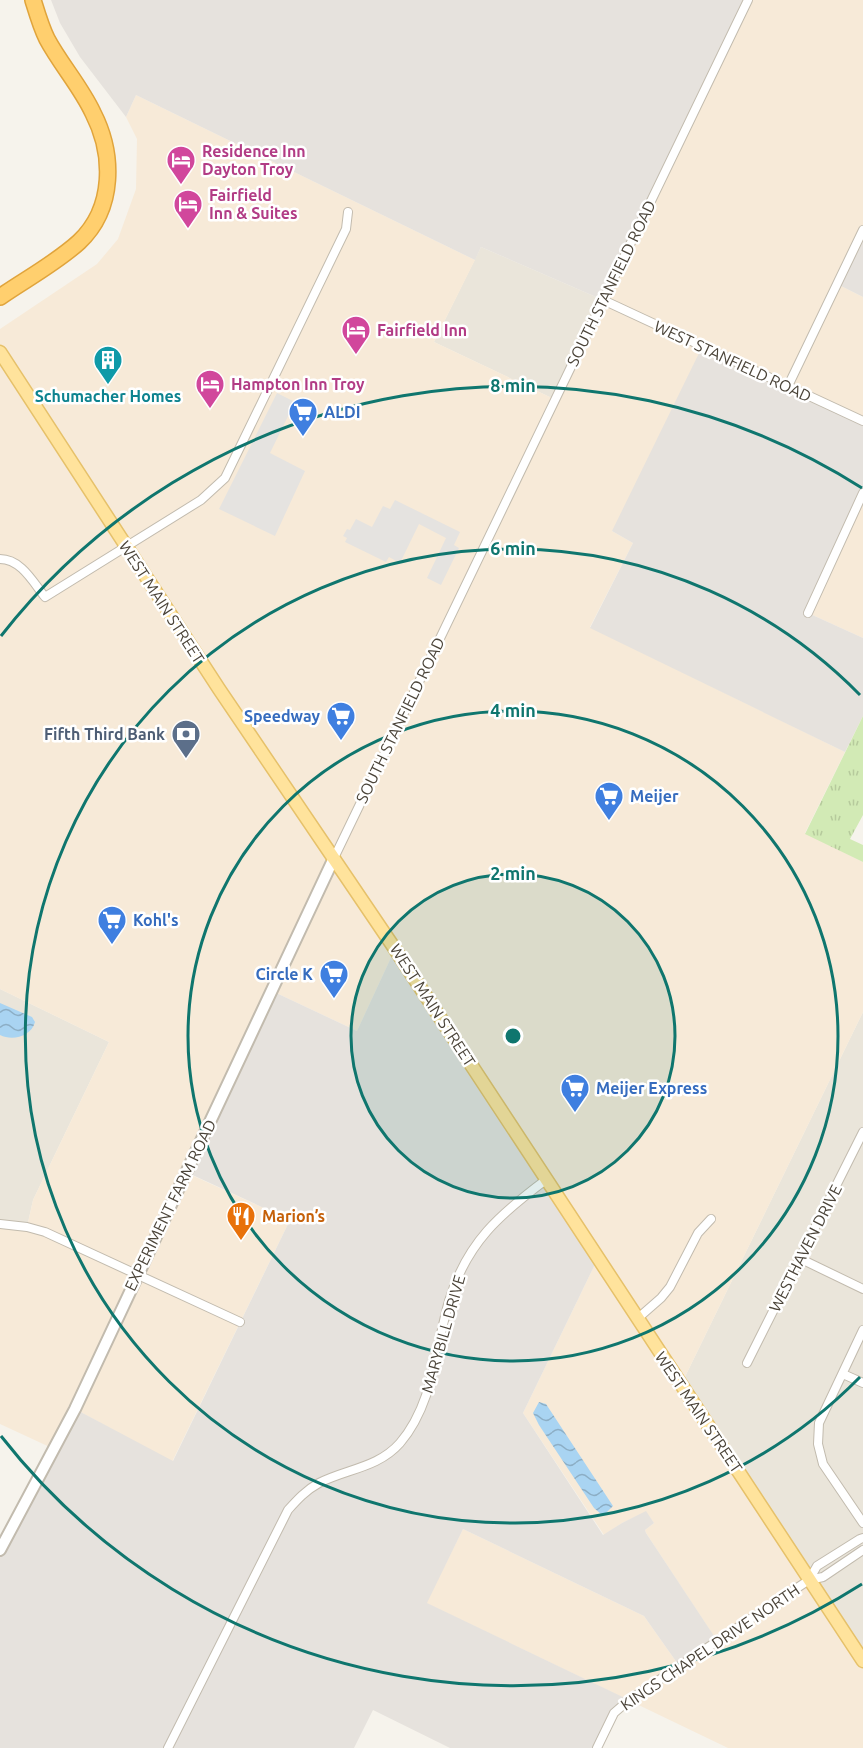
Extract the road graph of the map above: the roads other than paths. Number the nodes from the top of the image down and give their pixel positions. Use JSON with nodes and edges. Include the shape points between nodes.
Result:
{"nodes":[{"id":1,"x":33,"y":0,"type":"edge"},
{"id":2,"x":748,"y":0,"type":"edge"},
{"id":3,"x":348,"y":212,"type":"dead end"},
{"id":4,"x":863,"y":230,"type":"edge"},
{"id":5,"x":0,"y":297,"type":"edge"},
{"id":6,"x":603,"y":300,"type":"junction"},
{"id":7,"x":0,"y":352,"type":"edge"},
{"id":8,"x":788,"y":386,"type":"junction"},
{"id":9,"x":863,"y":421,"type":"edge"},
{"id":10,"x":863,"y":494,"type":"edge"},
{"id":11,"x":126,"y":546,"type":"junction"},
{"id":12,"x":0,"y":559,"type":"edge"},
{"id":13,"x":808,"y":613,"type":"dead end"},
{"id":14,"x":334,"y":858,"type":"junction"},
{"id":15,"x":863,"y":1132,"type":"edge"},
{"id":16,"x":547,"y":1179,"type":"junction"},
{"id":17,"x":711,"y":1219,"type":"dead end"},
{"id":18,"x":0,"y":1224,"type":"edge"},
{"id":19,"x":801,"y":1258,"type":"junction"},
{"id":20,"x":137,"y":1274,"type":"junction"},
{"id":21,"x":863,"y":1289,"type":"edge"},
{"id":22,"x":637,"y":1318,"type":"junction"},
{"id":23,"x":240,"y":1322,"type":"dead end"},
{"id":24,"x":863,"y":1330,"type":"edge"},
{"id":25,"x":747,"y":1364,"type":"dead end"},
{"id":26,"x":843,"y":1374,"type":"junction"},
{"id":27,"x":863,"y":1383,"type":"edge"},
{"id":28,"x":863,"y":1523,"type":"edge"},
{"id":29,"x":863,"y":1538,"type":"edge"},
{"id":30,"x":0,"y":1550,"type":"edge"},
{"id":31,"x":863,"y":1550,"type":"edge"},
{"id":32,"x":809,"y":1580,"type":"junction"},
{"id":33,"x":863,"y":1661,"type":"edge"},
{"id":34,"x":168,"y":1748,"type":"edge"},
{"id":35,"x":597,"y":1748,"type":"edge"}],
"edges":[{"from":1,"to":5,"type":"highway","via":[[47,38],[93,113],[103,137],[109,171],[102,207],[80,241]]},
{"from":2,"to":6,"type":"street","name":"SOUTH STANFIELD ROAD"},
{"from":3,"to":11,"type":"street","via":[[346,229],[225,478],[201,500]]},
{"from":4,"to":8,"type":"street"},
{"from":6,"to":8,"type":"street","name":"WEST STANFIELD ROAD"},
{"from":6,"to":14,"type":"street","name":"SOUTH STANFIELD ROAD"},
{"from":7,"to":11,"type":"main road","name":"WEST MAIN STREET"},
{"from":8,"to":9,"type":"street","name":"WEST STANFIELD ROAD"},
{"from":10,"to":13,"type":"street"},
{"from":11,"to":12,"type":"street","via":[[45,597],[19,566]]},
{"from":11,"to":14,"type":"main road","name":"WEST MAIN STREET"},
{"from":14,"to":16,"type":"main road","name":"WEST MAIN STREET"},
{"from":14,"to":20,"type":"street","name":"EXPERIMENT FARM ROAD"},
{"from":15,"to":19,"type":"street","name":"WESTHAVEN DRIVE"},
{"from":16,"to":22,"type":"main road","name":"WEST MAIN STREET"},
{"from":16,"to":34,"type":"street","name":"MARYBILL DRIVE","via":[[509,1207],[475,1244],[449,1301],[426,1395],[399,1443],[366,1467],[320,1483],[288,1510]]},
{"from":17,"to":22,"type":"street","via":[[698,1233],[670,1287]]},
{"from":18,"to":20,"type":"street","via":[[45,1232]]},
{"from":19,"to":21,"type":"street"},
{"from":19,"to":25,"type":"street","name":"WESTHAVEN DRIVE"},
{"from":20,"to":23,"type":"street"},
{"from":20,"to":30,"type":"street","name":"EXPERIMENT FARM ROAD","via":[[75,1409]]},
{"from":22,"to":32,"type":"main road","name":"WEST MAIN STREET"},
{"from":24,"to":26,"type":"street"},
{"from":26,"to":27,"type":"street"},
{"from":26,"to":28,"type":"street","via":[[819,1423],[818,1444],[823,1464]]},
{"from":29,"to":32,"type":"street","via":[[817,1566]]},
{"from":31,"to":32,"type":"street","via":[[823,1577]]},
{"from":32,"to":33,"type":"main road","name":"WEST MAIN STREET"},
{"from":32,"to":35,"type":"street","name":"KINGS CHAPEL DRIVE NORTH","via":[[621,1706]]}]}
